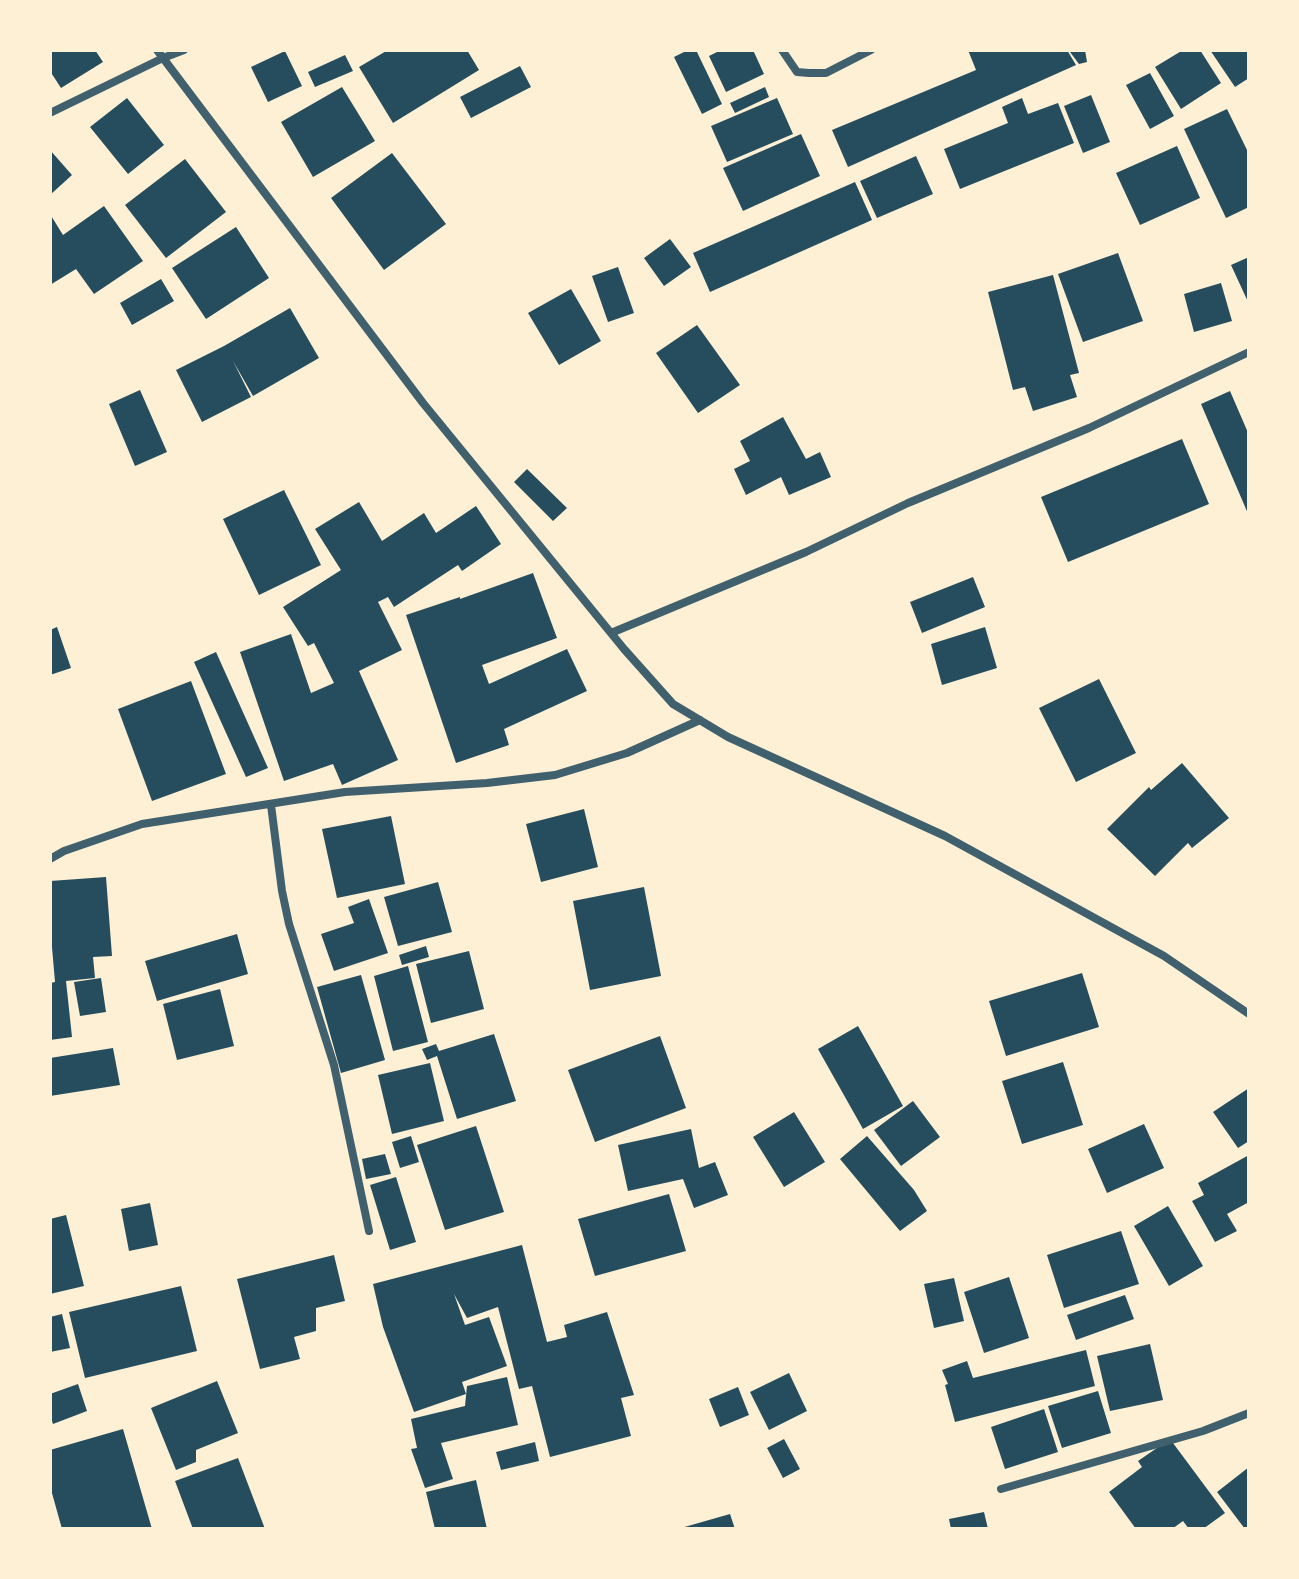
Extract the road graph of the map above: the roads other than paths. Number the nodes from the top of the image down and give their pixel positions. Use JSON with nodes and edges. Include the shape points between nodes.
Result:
{"nodes":[{"id":1,"x":184,"y":50,"type":"edge"},
{"id":2,"x":782,"y":50,"type":"edge"},
{"id":3,"x":871,"y":50,"type":"edge"},
{"id":4,"x":160,"y":54,"type":"edge"},
{"id":5,"x":50,"y":113,"type":"edge"},
{"id":6,"x":1249,"y":352,"type":"edge"},
{"id":7,"x":611,"y":633,"type":"junction"},
{"id":8,"x":700,"y":720,"type":"junction"},
{"id":9,"x":271,"y":805,"type":"junction"},
{"id":10,"x":50,"y":859,"type":"edge"},
{"id":11,"x":1249,"y":1014,"type":"edge"},
{"id":12,"x":369,"y":1231,"type":"dead end"},
{"id":13,"x":1249,"y":1413,"type":"edge"},
{"id":14,"x":1001,"y":1489,"type":"dead end"}],
"edges":[{"from":1,"to":4,"type":"street"},
{"from":2,"to":3,"type":"street","via":[[797,72],[809,73],[826,73]]},
{"from":4,"to":5,"type":"street"},
{"from":4,"to":7,"type":"street","via":[[423,403]]},
{"from":6,"to":7,"type":"street","via":[[1089,428]]},
{"from":7,"to":8,"type":"street","via":[[673,704]]},
{"from":8,"to":9,"type":"street","via":[[627,753],[555,775],[345,792]]},
{"from":8,"to":11,"type":"street","via":[[945,836],[1164,956]]},
{"from":9,"to":10,"type":"street","via":[[142,824]]},
{"from":9,"to":12,"type":"street","via":[[289,924],[342,1094]]},
{"from":13,"to":14,"type":"street"}]}
